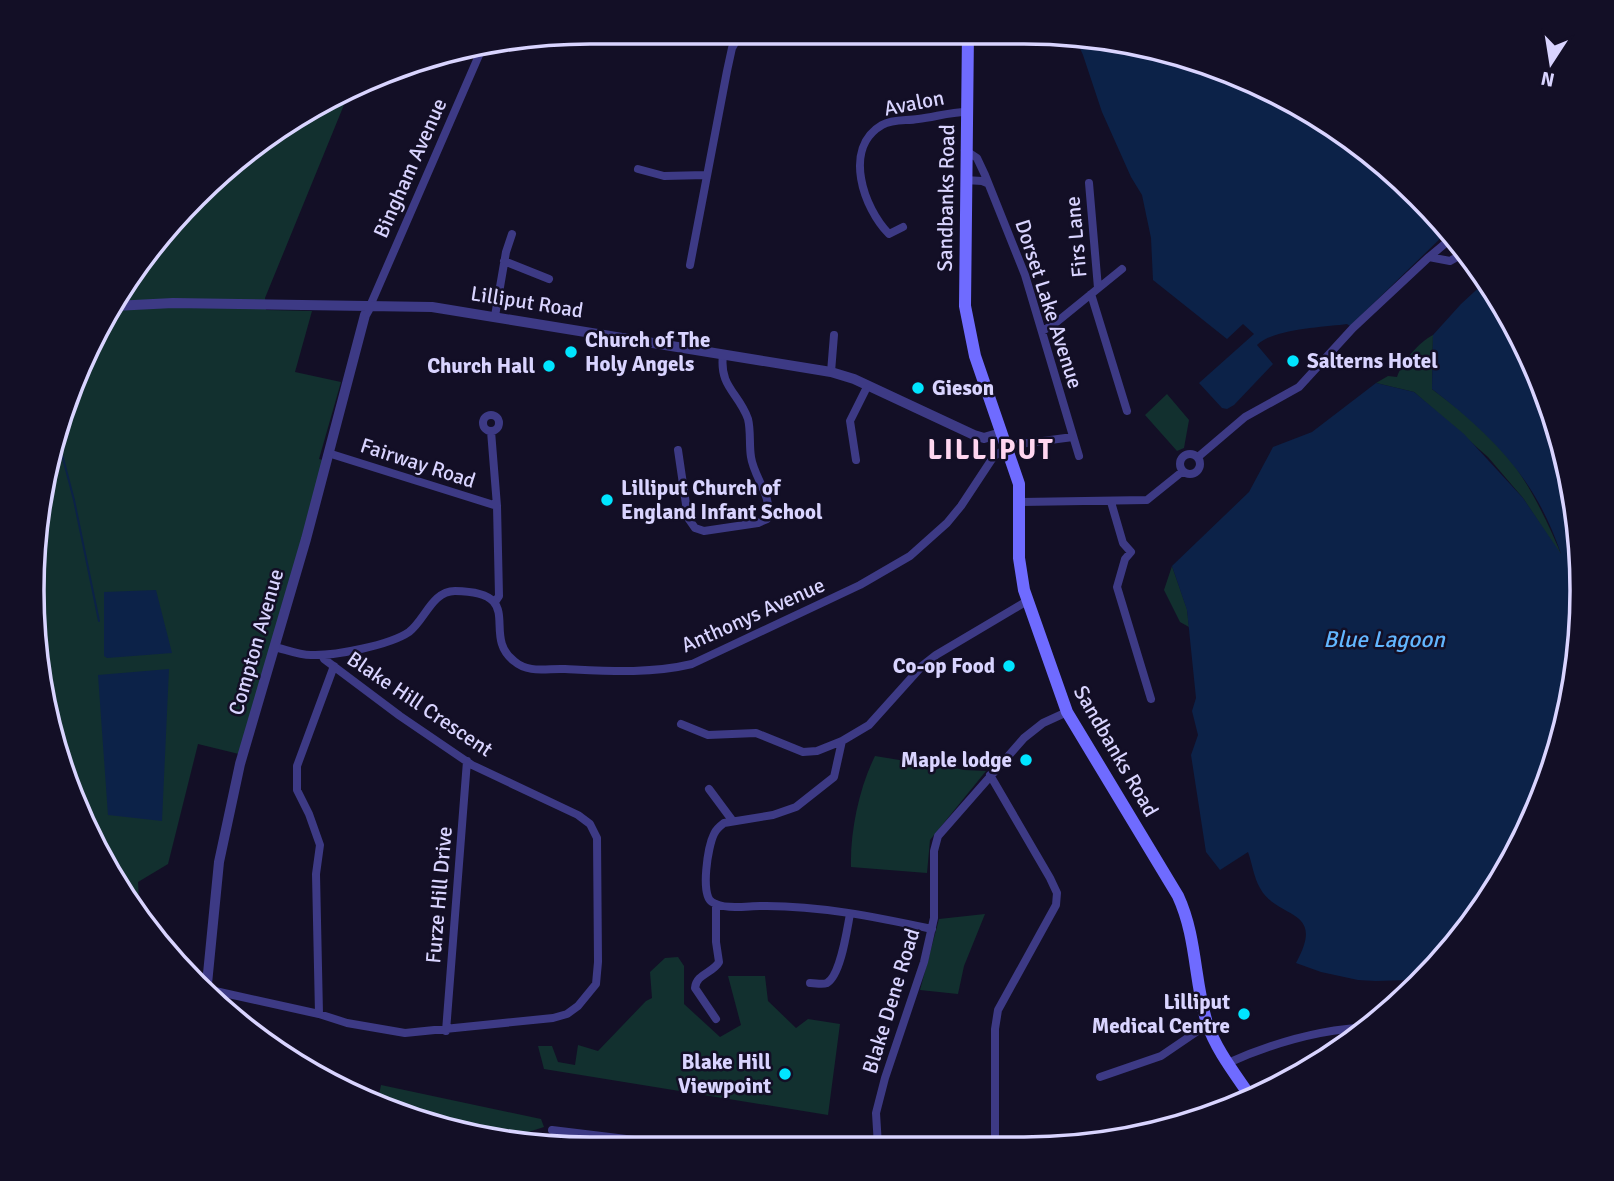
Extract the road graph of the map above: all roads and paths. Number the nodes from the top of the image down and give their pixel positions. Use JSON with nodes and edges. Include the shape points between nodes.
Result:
{"nodes":[{"id":1,"x":734,"y":44,"type":"edge"},
{"id":2,"x":968,"y":44,"type":"edge"},
{"id":3,"x":479,"y":55,"type":"edge"},
{"id":4,"x":966,"y":112,"type":"junction"},
{"id":5,"x":965,"y":150,"type":"junction"},
{"id":6,"x":638,"y":169,"type":"dead end"},
{"id":7,"x":706,"y":176,"type":"junction"},
{"id":8,"x":965,"y":180,"type":"junction"},
{"id":9,"x":987,"y":183,"type":"junction"},
{"id":10,"x":1088,"y":183,"type":"dead end"},
{"id":11,"x":902,"y":227,"type":"dead end"},
{"id":12,"x":512,"y":234,"type":"dead end"},
{"id":13,"x":1429,"y":257,"type":"dead end"},
{"id":14,"x":504,"y":261,"type":"junction"},
{"id":15,"x":690,"y":265,"type":"dead end"},
{"id":16,"x":1122,"y":269,"type":"dead end"},
{"id":17,"x":549,"y":279,"type":"dead end"},
{"id":18,"x":1095,"y":291,"type":"junction"},
{"id":19,"x":124,"y":305,"type":"edge"},
{"id":20,"x":370,"y":306,"type":"junction"},
{"id":21,"x":495,"y":316,"type":"junction"},
{"id":22,"x":1042,"y":331,"type":"junction"},
{"id":23,"x":834,"y":335,"type":"dead end"},
{"id":24,"x":723,"y":355,"type":"junction"},
{"id":25,"x":831,"y":373,"type":"junction"},
{"id":26,"x":868,"y":386,"type":"junction"},
{"id":27,"x":1127,"y":411,"type":"dead end"},
{"id":28,"x":491,"y":431,"type":"dead end"},
{"id":29,"x":1073,"y":437,"type":"junction"},
{"id":30,"x":1004,"y":443,"type":"junction"},
{"id":31,"x":678,"y":450,"type":"dead end"},
{"id":32,"x":328,"y":453,"type":"junction"},
{"id":33,"x":1079,"y":456,"type":"dead end"},
{"id":34,"x":1198,"y":457,"type":"junction"},
{"id":35,"x":856,"y":460,"type":"dead end"},
{"id":36,"x":1183,"y":471,"type":"junction"},
{"id":37,"x":1021,"y":502,"type":"junction"},
{"id":38,"x":1111,"y":502,"type":"junction"},
{"id":39,"x":497,"y":506,"type":"junction"},
{"id":40,"x":1027,"y":601,"type":"junction"},
{"id":41,"x":495,"y":602,"type":"junction"},
{"id":42,"x":275,"y":647,"type":"junction"},
{"id":43,"x":322,"y":655,"type":"junction"},
{"id":44,"x":334,"y":666,"type":"junction"},
{"id":45,"x":1151,"y":699,"type":"dead end"},
{"id":46,"x":1067,"y":712,"type":"junction"},
{"id":47,"x":681,"y":724,"type":"dead end"},
{"id":48,"x":842,"y":741,"type":"junction"},
{"id":49,"x":467,"y":761,"type":"junction"},
{"id":50,"x":990,"y":775,"type":"junction"},
{"id":51,"x":709,"y":789,"type":"dead end"},
{"id":52,"x":732,"y":820,"type":"junction"},
{"id":53,"x":716,"y":904,"type":"junction"},
{"id":54,"x":850,"y":914,"type":"junction"},
{"id":55,"x":932,"y":929,"type":"junction"},
{"id":56,"x":207,"y":980,"type":"edge"},
{"id":57,"x":810,"y":983,"type":"dead end"},
{"id":58,"x":222,"y":994,"type":"edge"},
{"id":59,"x":319,"y":1014,"type":"junction"},
{"id":60,"x":716,"y":1019,"type":"dead end"},
{"id":61,"x":1208,"y":1024,"type":"junction"},
{"id":62,"x":1350,"y":1028,"type":"edge"},
{"id":63,"x":446,"y":1031,"type":"junction"},
{"id":64,"x":1228,"y":1063,"type":"junction"},
{"id":65,"x":1100,"y":1077,"type":"dead end"},
{"id":66,"x":1245,"y":1090,"type":"edge"},
{"id":67,"x":552,"y":1130,"type":"dead end"},
{"id":68,"x":610,"y":1137,"type":"edge"},
{"id":69,"x":877,"y":1137,"type":"edge"},
{"id":70,"x":996,"y":1137,"type":"edge"}],
"edges":[{"from":1,"to":7,"type":"street"},
{"from":2,"to":4,"type":"main road","name":"Sandbanks Road"},
{"from":3,"to":20,"type":"street","name":"Bingham Avenue"},
{"from":4,"to":5,"type":"main road","name":"Sandbanks Road"},
{"from":4,"to":11,"type":"street","name":"Avalon","via":[[888,122],[868,138],[861,162],[866,199],[889,234]]},
{"from":5,"to":8,"type":"main road","name":"Sandbanks Road"},
{"from":5,"to":9,"type":"street","name":"Dorset Lake Avenue","via":[[977,158]]},
{"from":6,"to":7,"type":"street","via":[[664,176]]},
{"from":7,"to":15,"type":"street"},
{"from":8,"to":9,"type":"street"},
{"from":8,"to":30,"type":"main road","name":"Sandbanks Road","via":[[967,327]]},
{"from":9,"to":22,"type":"street","name":"Dorset Lake Avenue","via":[[1025,275]]},
{"from":10,"to":18,"type":"street","name":"Firs Lane"},
{"from":12,"to":14,"type":"street"},
{"from":13,"to":34,"type":"street","via":[[1353,328],[1299,387],[1245,417]]},
{"from":14,"to":17,"type":"street"},
{"from":14,"to":21,"type":"street"},
{"from":16,"to":18,"type":"street"},
{"from":18,"to":22,"type":"street"},
{"from":18,"to":27,"type":"street","name":"Firs Lane"},
{"from":19,"to":20,"type":"street","name":"Lilliput Road"},
{"from":20,"to":21,"type":"street","name":"Lilliput Road","via":[[432,307]]},
{"from":20,"to":32,"type":"street","name":"Compton Avenue"},
{"from":21,"to":24,"type":"street","name":"Lilliput Road"},
{"from":22,"to":29,"type":"street","name":"Dorset Lake Avenue"},
{"from":23,"to":25,"type":"street"},
{"from":24,"to":25,"type":"street","name":"Lilliput Road"},
{"from":24,"to":31,"type":"street","via":[[724,379],[747,418],[751,457],[768,503],[767,519],[704,531],[695,528],[688,518]]},
{"from":25,"to":26,"type":"street","name":"Lilliput Road"},
{"from":26,"to":30,"type":"street","name":"Lilliput Road","via":[[979,437]]},
{"from":26,"to":35,"type":"street","via":[[850,421]]},
{"from":28,"to":39,"type":"street","name":"Anthonys Avenue"},
{"from":29,"to":30,"type":"street"},
{"from":29,"to":33,"type":"street","name":"Dorset Lake Avenue"},
{"from":30,"to":37,"type":"main road","name":"Sandbanks Road","via":[[1018,478]]},
{"from":30,"to":41,"type":"street","name":"Anthonys Avenue","via":[[947,523],[910,556],[851,590],[692,664],[626,672],[528,668],[506,652]]},
{"from":32,"to":39,"type":"street","name":"Fairway Road"},
{"from":32,"to":42,"type":"street","name":"Compton Avenue"},
{"from":34,"to":36,"type":"street","via":[[1198,470]]},
{"from":34,"to":36,"type":"street","via":[[1184,457]]},
{"from":36,"to":38,"type":"street","via":[[1147,500]]},
{"from":37,"to":38,"type":"street"},
{"from":37,"to":40,"type":"main road","name":"Sandbanks Road","via":[[1019,558]]},
{"from":38,"to":45,"type":"street","via":[[1123,542],[1131,552],[1118,578],[1119,597]]},
{"from":39,"to":41,"type":"street","name":"Anthonys Avenue","via":[[499,597]]},
{"from":40,"to":46,"type":"main road","name":"Sandbanks Road"},
{"from":40,"to":48,"type":"street","via":[[936,654],[869,726]]},
{"from":41,"to":43,"type":"street","via":[[480,594],[451,591],[400,636]]},
{"from":42,"to":43,"type":"street"},
{"from":42,"to":56,"type":"street","name":"Compton Avenue","via":[[240,764],[219,862]]},
{"from":43,"to":44,"type":"street","name":"Blake Hill Crescent"},
{"from":44,"to":49,"type":"street","name":"Blake Hill Crescent"},
{"from":44,"to":59,"type":"street","via":[[297,766],[297,790],[320,845],[316,874]]},
{"from":46,"to":50,"type":"street","name":"Blake Dene Road","via":[[1033,730]]},
{"from":46,"to":61,"type":"main road","name":"Sandbanks Road","via":[[1182,903]]},
{"from":47,"to":48,"type":"street","via":[[708,735],[755,733],[803,752]]},
{"from":48,"to":52,"type":"street","via":[[834,777],[796,807]]},
{"from":49,"to":63,"type":"street","name":"Furze Hill Drive"},
{"from":49,"to":63,"type":"street","name":"Blake Hill Crescent","via":[[590,824],[597,838],[598,973],[585,1000],[567,1014]]},
{"from":50,"to":55,"type":"street","name":"Blake Dene Road","via":[[936,843]]},
{"from":50,"to":70,"type":"street","via":[[1057,897],[998,1010]]},
{"from":51,"to":52,"type":"street"},
{"from":52,"to":53,"type":"street","via":[[718,827],[708,854],[708,897]]},
{"from":53,"to":54,"type":"street","via":[[796,906]]},
{"from":53,"to":60,"type":"street","via":[[719,962],[698,979],[695,988]]},
{"from":54,"to":55,"type":"street"},
{"from":54,"to":57,"type":"street","via":[[845,947],[831,979]]},
{"from":55,"to":69,"type":"street","name":"Blake Dene Road","via":[[885,1077],[876,1113]]},
{"from":58,"to":59,"type":"street","name":"Blake Hill Crescent"},
{"from":59,"to":63,"type":"street","name":"Blake Hill Crescent","via":[[405,1033]]},
{"from":61,"to":64,"type":"main road","name":"Sandbanks Road"},
{"from":61,"to":65,"type":"street","via":[[1161,1056]]},
{"from":62,"to":64,"type":"street","via":[[1296,1037]]},
{"from":64,"to":66,"type":"main road","name":"Sandbanks Road"},
{"from":67,"to":68,"type":"street"}]}
